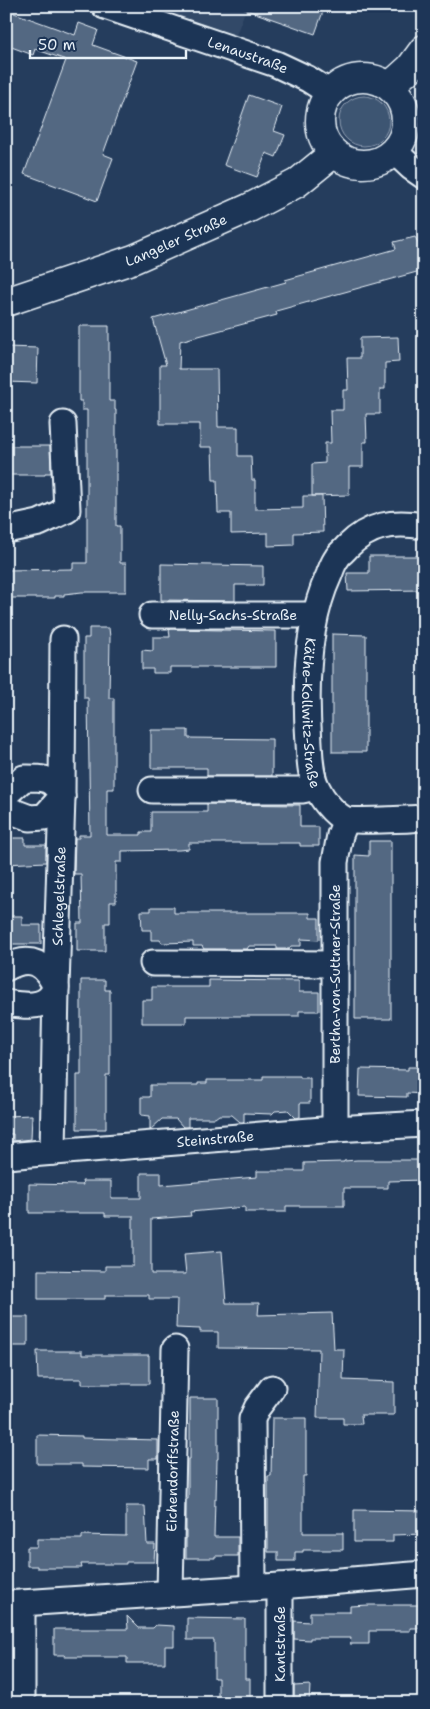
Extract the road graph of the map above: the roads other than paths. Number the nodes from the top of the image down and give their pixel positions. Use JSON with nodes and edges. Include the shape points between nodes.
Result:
{"nodes":[{"id":1,"x":105,"y":6,"type":"edge"},
{"id":2,"x":424,"y":49,"type":"edge"},
{"id":3,"x":390,"y":86,"type":"junction"},
{"id":4,"x":330,"y":93,"type":"junction"},
{"id":5,"x":395,"y":152,"type":"junction"},
{"id":6,"x":334,"y":153,"type":"junction"},
{"id":7,"x":424,"y":176,"type":"edge"},
{"id":8,"x":6,"y":302,"type":"edge"},
{"id":9,"x":63,"y":424,"type":"dead end"},
{"id":10,"x":424,"y":526,"type":"edge"},
{"id":11,"x":6,"y":530,"type":"edge"},
{"id":12,"x":152,"y":615,"type":"dead end"},
{"id":13,"x":315,"y":615,"type":"junction"},
{"id":14,"x":63,"y":639,"type":"dead end"},
{"id":15,"x":316,"y":787,"type":"junction"},
{"id":16,"x":152,"y":790,"type":"dead end"},
{"id":17,"x":6,"y":794,"type":"edge"},
{"id":18,"x":62,"y":797,"type":"junction"},
{"id":19,"x":6,"y":809,"type":"edge"},
{"id":20,"x":424,"y":818,"type":"edge"},
{"id":21,"x":346,"y":820,"type":"junction"},
{"id":22,"x":153,"y":963,"type":"dead end"},
{"id":23,"x":335,"y":964,"type":"junction"},
{"id":24,"x":6,"y":968,"type":"edge"},
{"id":25,"x":56,"y":988,"type":"junction"},
{"id":26,"x":6,"y":1002,"type":"edge"},
{"id":27,"x":424,"y":1124,"type":"edge"},
{"id":28,"x":335,"y":1129,"type":"junction"},
{"id":29,"x":53,"y":1152,"type":"junction"},
{"id":30,"x":6,"y":1156,"type":"edge"},
{"id":31,"x":174,"y":1349,"type":"dead end"},
{"id":32,"x":272,"y":1388,"type":"dead end"},
{"id":33,"x":424,"y":1574,"type":"edge"},
{"id":34,"x":280,"y":1586,"type":"junction"},
{"id":35,"x":253,"y":1587,"type":"junction"},
{"id":36,"x":170,"y":1593,"type":"junction"},
{"id":37,"x":14,"y":1603,"type":"edge"},
{"id":38,"x":22,"y":1703,"type":"edge"},
{"id":39,"x":280,"y":1703,"type":"edge"}],
"edges":[{"from":1,"to":4,"type":"street","name":"Lenaustraße","via":[[276,64]]},
{"from":2,"to":3,"type":"street","via":[[410,68]]},
{"from":3,"to":4,"type":"street","via":[[365,77],[352,78]]},
{"from":3,"to":5,"type":"street","via":[[404,105],[407,117],[406,130]]},
{"from":4,"to":6,"type":"street","via":[[320,117],[326,143]]},
{"from":5,"to":6,"type":"street","via":[[371,164],[345,161]]},
{"from":5,"to":7,"type":"street"},
{"from":6,"to":8,"type":"street","name":"Langeler Straße","via":[[296,183],[249,208],[134,259]]},
{"from":9,"to":11,"type":"street","via":[[67,510],[39,523]]},
{"from":10,"to":13,"type":"street","name":"Käthe-Kollwitz-Straße","via":[[405,523],[380,526],[358,537],[337,558],[323,587]]},
{"from":12,"to":13,"type":"street","name":"Nelly-Sachs-Straße"},
{"from":13,"to":15,"type":"street","name":"Käthe-Kollwitz-Straße","via":[[307,694],[311,766]]},
{"from":14,"to":18,"type":"street","name":"Schlegelstraße"},
{"from":15,"to":16,"type":"street","via":[[302,790]]},
{"from":15,"to":21,"type":"street","name":"Käthe-Kollwitz-Straße","via":[[324,800]]},
{"from":17,"to":18,"type":"street","via":[[24,778],[37,778],[49,780]]},
{"from":18,"to":19,"type":"street","via":[[44,817],[30,818]]},
{"from":18,"to":25,"type":"street","name":"Schlegelstraße"},
{"from":20,"to":21,"type":"street"},
{"from":21,"to":23,"type":"street","name":"Bertha-von-Suttner-Straße","via":[[335,862]]},
{"from":22,"to":23,"type":"street"},
{"from":23,"to":28,"type":"street","name":"Bertha-von-Suttner-Straße"},
{"from":24,"to":25,"type":"street","via":[[16,962],[34,962],[51,975]]},
{"from":25,"to":26,"type":"street","via":[[49,999],[38,1004]]},
{"from":25,"to":29,"type":"street","name":"Schlegelstraße"},
{"from":27,"to":28,"type":"street","name":"Steinstraße"},
{"from":28,"to":29,"type":"street","name":"Steinstraße"},
{"from":29,"to":30,"type":"street","name":"Steinstraße"},
{"from":31,"to":36,"type":"street","name":"Eichendorffstraße"},
{"from":32,"to":35,"type":"street","via":[[252,1419]]},
{"from":33,"to":34,"type":"street"},
{"from":34,"to":35,"type":"street"},
{"from":34,"to":39,"type":"street","name":"Kantstraße"},
{"from":35,"to":36,"type":"street"},
{"from":36,"to":37,"type":"street"},
{"from":37,"to":38,"type":"street"}]}
